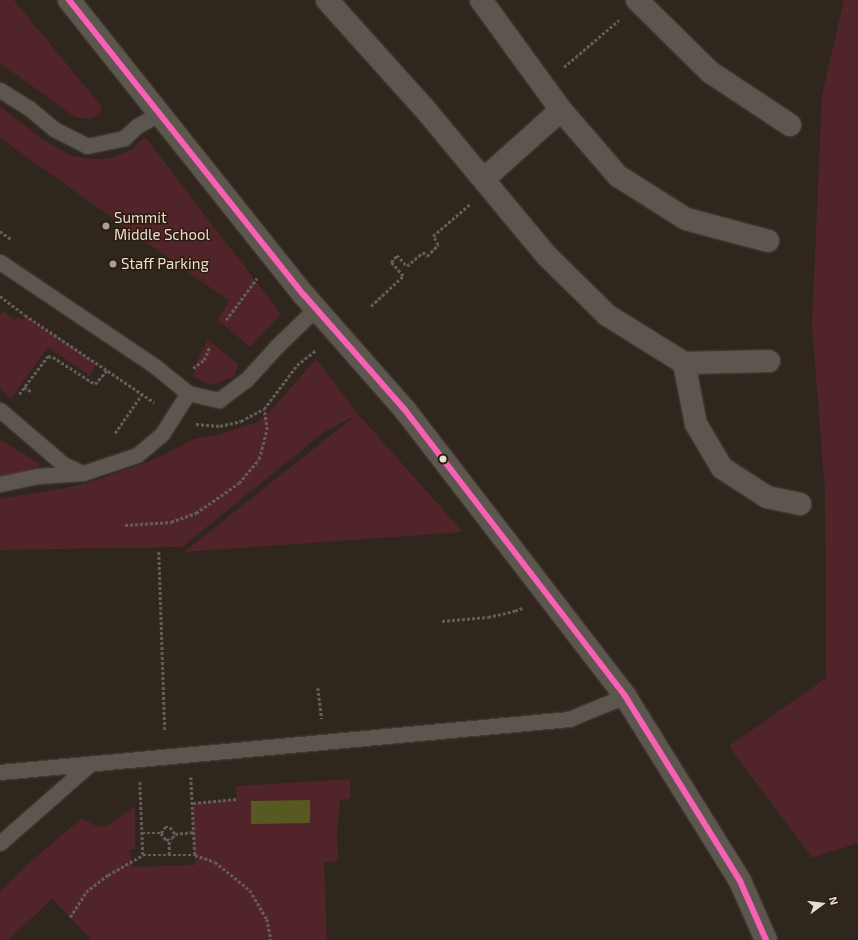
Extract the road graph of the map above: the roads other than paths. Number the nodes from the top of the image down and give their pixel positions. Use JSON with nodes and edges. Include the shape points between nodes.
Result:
{"nodes":[{"id":1,"x":69,"y":0,"type":"edge"},
{"id":2,"x":327,"y":0,"type":"edge"},
{"id":3,"x":481,"y":0,"type":"edge"},
{"id":4,"x":638,"y":1,"type":"edge"},
{"id":5,"x":0,"y":90,"type":"edge"},
{"id":6,"x":561,"y":110,"type":"junction"},
{"id":7,"x":159,"y":114,"type":"junction"},
{"id":8,"x":790,"y":125,"type":"dead end"},
{"id":9,"x":487,"y":183,"type":"junction"},
{"id":10,"x":768,"y":241,"type":"dead end"},
{"id":11,"x":0,"y":262,"type":"edge"},
{"id":12,"x":315,"y":309,"type":"junction"},
{"id":13,"x":769,"y":361,"type":"dead end"},
{"id":14,"x":684,"y":363,"type":"junction"},
{"id":15,"x":188,"y":393,"type":"junction"},
{"id":16,"x":0,"y":410,"type":"edge"},
{"id":17,"x":83,"y":473,"type":"junction"},
{"id":18,"x":0,"y":484,"type":"edge"},
{"id":19,"x":800,"y":504,"type":"dead end"},
{"id":20,"x":625,"y":696,"type":"junction"},
{"id":21,"x":90,"y":764,"type":"junction"},
{"id":22,"x":0,"y":772,"type":"edge"},
{"id":23,"x":0,"y":842,"type":"edge"},
{"id":24,"x":766,"y":940,"type":"edge"}],
"edges":[{"from":1,"to":7,"type":"street"},
{"from":2,"to":9,"type":"street"},
{"from":3,"to":6,"type":"street"},
{"from":4,"to":8,"type":"street","via":[[710,72]]},
{"from":5,"to":7,"type":"lane","via":[[29,108],[54,129],[87,146],[124,138],[137,126]]},
{"from":6,"to":9,"type":"street"},
{"from":6,"to":10,"type":"street","via":[[618,176],[686,219]]},
{"from":7,"to":12,"type":"street"},
{"from":9,"to":14,"type":"street","via":[[547,256],[607,315]]},
{"from":11,"to":15,"type":"lane","via":[[156,367]]},
{"from":12,"to":15,"type":"lane","via":[[246,380],[219,400]]},
{"from":12,"to":20,"type":"street","via":[[405,410]]},
{"from":13,"to":14,"type":"street"},
{"from":14,"to":19,"type":"street","via":[[696,424],[722,468],[767,497]]},
{"from":15,"to":17,"type":"lane","via":[[162,434],[137,455]]},
{"from":16,"to":17,"type":"lane","via":[[63,464]]},
{"from":17,"to":18,"type":"lane","via":[[37,476]]},
{"from":20,"to":21,"type":"lane","via":[[569,719]]},
{"from":20,"to":24,"type":"street","via":[[740,881]]},
{"from":21,"to":22,"type":"lane"},
{"from":21,"to":23,"type":"lane"}]}
